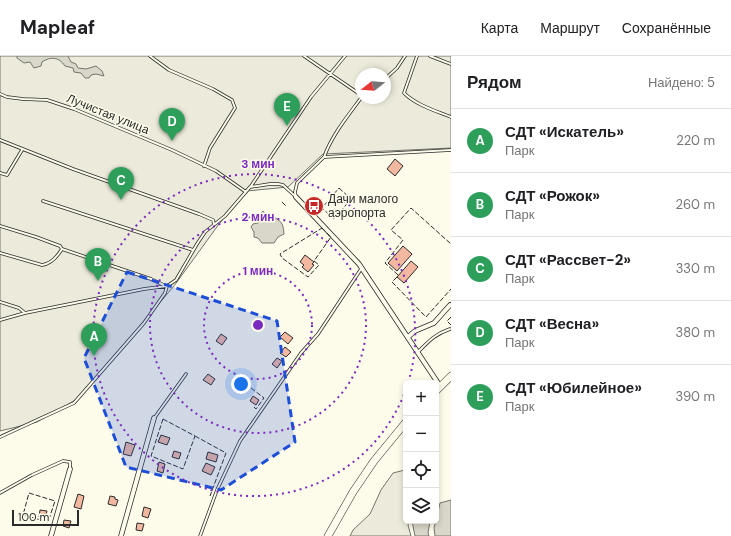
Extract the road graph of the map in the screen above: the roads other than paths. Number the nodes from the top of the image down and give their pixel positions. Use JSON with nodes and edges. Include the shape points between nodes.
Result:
{"nodes":[{"id":1,"x":150,"y":56,"type":"edge"},
{"id":2,"x":304,"y":56,"type":"edge"},
{"id":3,"x":345,"y":56,"type":"edge"},
{"id":4,"x":405,"y":56,"type":"edge"},
{"id":5,"x":417,"y":56,"type":"edge"},
{"id":6,"x":430,"y":56,"type":"edge"},
{"id":7,"x":451,"y":64,"type":"edge"},
{"id":8,"x":330,"y":74,"type":"junction"},
{"id":9,"x":391,"y":74,"type":"edge"},
{"id":10,"x":355,"y":91,"type":"edge"},
{"id":11,"x":0,"y":94,"type":"edge"},
{"id":12,"x":356,"y":104,"type":"edge"},
{"id":13,"x":451,"y":117,"type":"edge"},
{"id":14,"x":0,"y":140,"type":"edge"},
{"id":15,"x":22,"y":150,"type":"junction"},
{"id":16,"x":451,"y":150,"type":"edge"},
{"id":17,"x":324,"y":157,"type":"junction"},
{"id":18,"x":204,"y":166,"type":"junction"},
{"id":19,"x":0,"y":173,"type":"edge"},
{"id":20,"x":250,"y":187,"type":"junction"},
{"id":21,"x":246,"y":192,"type":"junction"},
{"id":22,"x":296,"y":197,"type":"junction"},
{"id":23,"x":43,"y":201,"type":"dead end"},
{"id":24,"x":214,"y":224,"type":"junction"},
{"id":25,"x":0,"y":226,"type":"edge"},
{"id":26,"x":62,"y":249,"type":"junction"},
{"id":27,"x":193,"y":250,"type":"junction"},
{"id":28,"x":0,"y":253,"type":"edge"},
{"id":29,"x":362,"y":268,"type":"junction"},
{"id":30,"x":167,"y":286,"type":"junction"},
{"id":31,"x":0,"y":302,"type":"edge"},
{"id":32,"x":450,"y":305,"type":"edge"},
{"id":33,"x":25,"y":313,"type":"junction"},
{"id":34,"x":0,"y":320,"type":"edge"},
{"id":35,"x":450,"y":329,"type":"dead end"},
{"id":36,"x":408,"y":337,"type":"junction"},
{"id":37,"x":418,"y":352,"type":"junction"},
{"id":38,"x":186,"y":374,"type":"dead end"},
{"id":39,"x":451,"y":376,"type":"edge"},
{"id":40,"x":434,"y":380,"type":"edge"},
{"id":41,"x":439,"y":387,"type":"edge"},
{"id":42,"x":154,"y":418,"type":"joint"},
{"id":43,"x":403,"y":426,"type":"edge"},
{"id":44,"x":0,"y":437,"type":"edge"},
{"id":45,"x":70,"y":469,"type":"joint"},
{"id":46,"x":0,"y":493,"type":"edge"},
{"id":47,"x":51,"y":536,"type":"edge"},
{"id":48,"x":121,"y":536,"type":"edge"},
{"id":49,"x":200,"y":536,"type":"edge"},
{"id":50,"x":328,"y":536,"type":"edge"}],
"edges":[{"from":1,"to":18,"type":"lane","via":[[169,70],[213,89],[234,103],[235,108],[210,148]]},
{"from":2,"to":8,"type":"lane"},
{"from":3,"to":8,"type":"lane"},
{"from":4,"to":9,"type":"lane"},
{"from":5,"to":13,"type":"lane","via":[[404,93],[408,98]]},
{"from":6,"to":7,"type":"lane"},
{"from":8,"to":10,"type":"lane"},
{"from":8,"to":20,"type":"lane","via":[[311,97]]},
{"from":11,"to":18,"type":"lane","name":"Лучистая улица","via":[[7,97],[47,100],[74,109]]},
{"from":12,"to":17,"type":"lane","via":[[328,145]]},
{"from":14,"to":15,"type":"lane"},
{"from":15,"to":19,"type":"lane","via":[[7,175]]},
{"from":15,"to":24,"type":"lane","via":[[168,202],[213,220]]},
{"from":16,"to":17,"type":"lane"},
{"from":17,"to":22,"type":"lane","via":[[297,183]]},
{"from":18,"to":21,"type":"lane","name":"Лучистая улица","via":[[216,171]]},
{"from":20,"to":21,"type":"lane"},
{"from":20,"to":22,"type":"lane","via":[[283,185]]},
{"from":21,"to":24,"type":"lane","via":[[225,216]]},
{"from":22,"to":29,"type":"street"},
{"from":23,"to":27,"type":"lane"},
{"from":24,"to":27,"type":"lane"},
{"from":25,"to":26,"type":"lane","via":[[36,237]]},
{"from":26,"to":28,"type":"lane","via":[[46,264]]},
{"from":26,"to":30,"type":"lane"},
{"from":27,"to":30,"type":"lane","via":[[176,280]]},
{"from":29,"to":36,"type":"street"},
{"from":29,"to":49,"type":"lane","via":[[318,334],[301,353],[240,441],[217,490]]},
{"from":30,"to":33,"type":"lane"},
{"from":30,"to":44,"type":"lane","via":[[165,293],[126,346],[74,403]]},
{"from":31,"to":33,"type":"lane","via":[[19,308]]},
{"from":32,"to":36,"type":"street","via":[[434,322]]},
{"from":33,"to":34,"type":"lane"},
{"from":35,"to":37,"type":"lane","via":[[440,332]]},
{"from":36,"to":37,"type":"street"},
{"from":37,"to":40,"type":"street"},
{"from":38,"to":42,"type":"lane"},
{"from":39,"to":41,"type":"highway"},
{"from":42,"to":48,"type":"street"},
{"from":43,"to":50,"type":"highway","via":[[374,461]]},
{"from":45,"to":46,"type":"lane","via":[[70,462],[63,461]]},
{"from":45,"to":47,"type":"street"}]}
